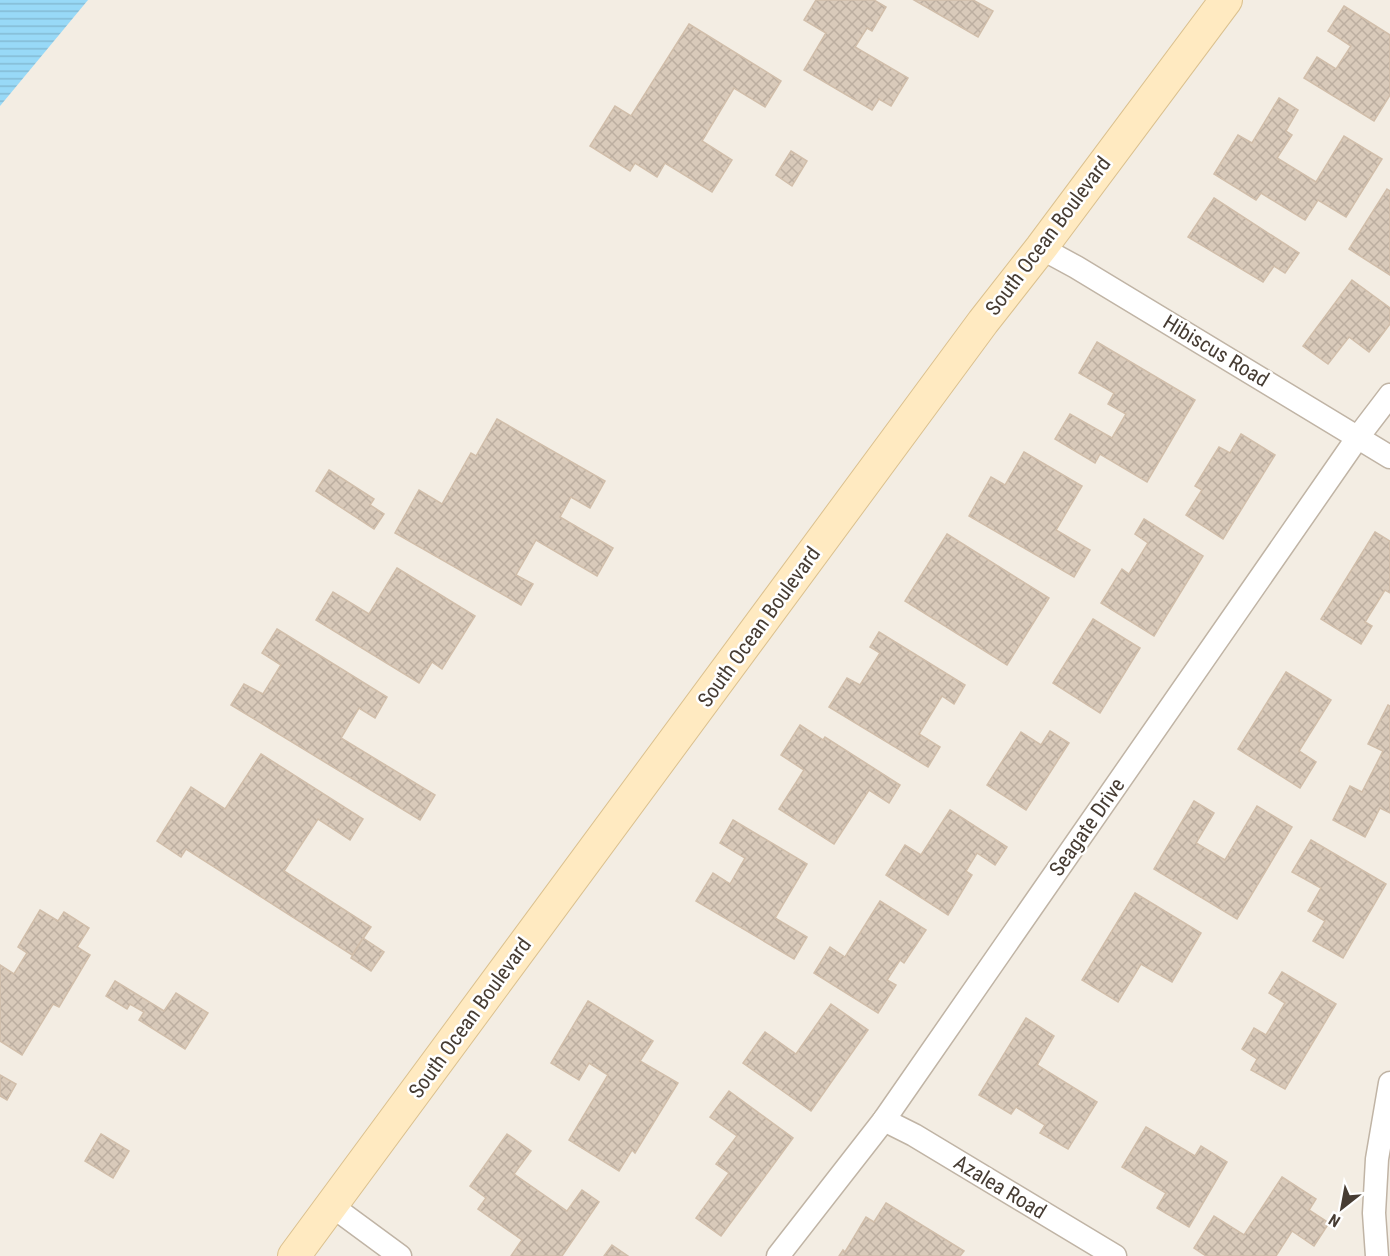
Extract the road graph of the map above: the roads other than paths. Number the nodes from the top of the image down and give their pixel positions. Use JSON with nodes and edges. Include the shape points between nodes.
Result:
{"nodes":[{"id":1,"x":1226,"y":0,"type":"edge"},
{"id":2,"x":1041,"y":248,"type":"junction"},
{"id":3,"x":1390,"y":395,"type":"edge"},
{"id":4,"x":1358,"y":437,"type":"junction"},
{"id":5,"x":1390,"y":457,"type":"edge"},
{"id":6,"x":1390,"y":1083,"type":"edge"},
{"id":7,"x":884,"y":1120,"type":"junction"},
{"id":8,"x":332,"y":1206,"type":"junction"},
{"id":9,"x":294,"y":1256,"type":"edge"},
{"id":10,"x":400,"y":1256,"type":"edge"},
{"id":11,"x":778,"y":1256,"type":"edge"},
{"id":12,"x":1115,"y":1256,"type":"edge"},
{"id":13,"x":1377,"y":1256,"type":"edge"}],
"edges":[{"from":1,"to":2,"type":"main road","name":"South Ocean Boulevard"},
{"from":2,"to":4,"type":"street","name":"Hibiscus Road"},
{"from":2,"to":8,"type":"main road","name":"South Ocean Boulevard"},
{"from":3,"to":4,"type":"street","name":"Seagate Drive"},
{"from":4,"to":5,"type":"street","name":"Hibiscus Road"},
{"from":4,"to":7,"type":"street","name":"Seagate Drive"},
{"from":6,"to":13,"type":"street","via":[[1377,1159]]},
{"from":7,"to":11,"type":"street","name":"Seagate Drive"},
{"from":7,"to":12,"type":"street","name":"Azalea Road"},
{"from":8,"to":9,"type":"main road","name":"South Ocean Boulevard"},
{"from":8,"to":10,"type":"street"}]}
